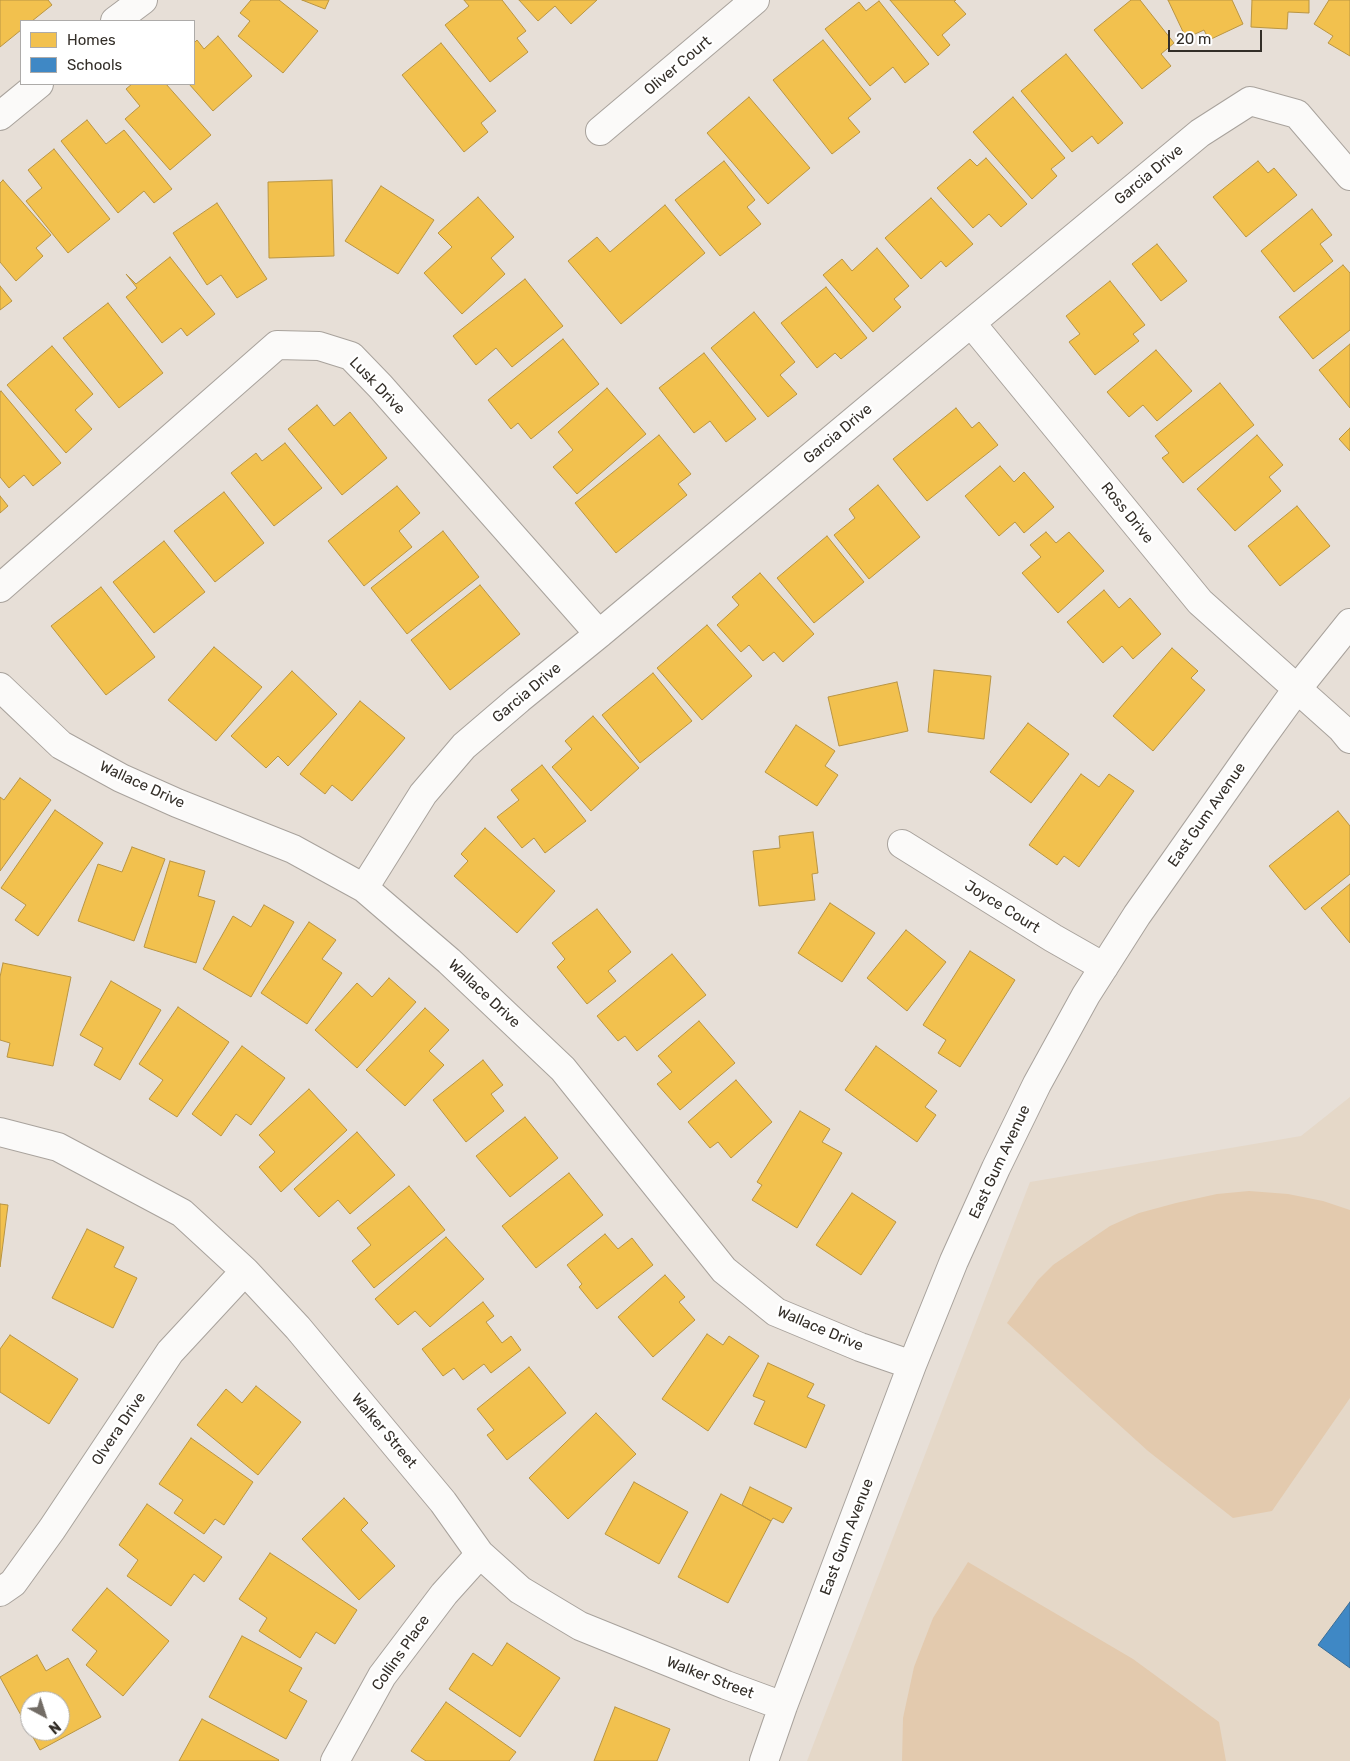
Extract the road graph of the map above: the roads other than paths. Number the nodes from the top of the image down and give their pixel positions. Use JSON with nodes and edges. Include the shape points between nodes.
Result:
{"nodes":[{"id":1,"x":143,"y":0,"type":"edge"},
{"id":2,"x":755,"y":0,"type":"edge"},
{"id":3,"x":116,"y":20,"type":"edge"},
{"id":4,"x":38,"y":85,"type":"edge"},
{"id":5,"x":0,"y":116,"type":"edge"},
{"id":6,"x":600,"y":131,"type":"dead end"},
{"id":7,"x":1350,"y":176,"type":"edge"},
{"id":8,"x":971,"y":323,"type":"junction"},
{"id":9,"x":0,"y":588,"type":"edge"},
{"id":10,"x":1350,"y":623,"type":"edge"},
{"id":11,"x":599,"y":634,"type":"junction"},
{"id":12,"x":0,"y":687,"type":"edge"},
{"id":13,"x":1297,"y":689,"type":"junction"},
{"id":14,"x":1350,"y":739,"type":"edge"},
{"id":15,"x":902,"y":844,"type":"dead end"},
{"id":16,"x":364,"y":888,"type":"junction"},
{"id":17,"x":1104,"y":967,"type":"junction"},
{"id":18,"x":0,"y":1132,"type":"edge"},
{"id":19,"x":245,"y":1270,"type":"junction"},
{"id":20,"x":912,"y":1365,"type":"junction"},
{"id":21,"x":480,"y":1554,"type":"junction"},
{"id":22,"x":0,"y":1592,"type":"edge"},
{"id":23,"x":783,"y":1706,"type":"junction"},
{"id":24,"x":335,"y":1761,"type":"edge"},
{"id":25,"x":764,"y":1761,"type":"edge"}],
"edges":[{"from":1,"to":3,"type":"street"},
{"from":2,"to":6,"type":"street","name":"Oliver Court"},
{"from":4,"to":5,"type":"street"},
{"from":7,"to":8,"type":"street","name":"Garcia Drive","via":[[1297,114],[1250,101],[1200,133]]},
{"from":8,"to":11,"type":"street","name":"Garcia Drive"},
{"from":8,"to":13,"type":"street","name":"Ross Drive","via":[[1200,602]]},
{"from":9,"to":11,"type":"street","name":"Lusk Drive","via":[[277,345],[319,346],[350,356],[380,386]]},
{"from":10,"to":13,"type":"street","name":"East Gum Avenue"},
{"from":11,"to":16,"type":"street","name":"Garcia Drive","via":[[464,746],[423,794]]},
{"from":12,"to":16,"type":"street","name":"Wallace Drive","via":[[61,745],[177,803],[293,849]]},
{"from":13,"to":14,"type":"street","name":"Ross Drive"},
{"from":13,"to":17,"type":"street","name":"East Gum Avenue","via":[[1137,915]]},
{"from":15,"to":17,"type":"street","name":"Joyce Court"},
{"from":16,"to":20,"type":"street","name":"Wallace Drive","via":[[449,961],[563,1069],[724,1270],[776,1312]]},
{"from":17,"to":20,"type":"street","name":"East Gum Avenue","via":[[1037,1084],[996,1168]]},
{"from":18,"to":19,"type":"street","name":"Walker Street","via":[[58,1147],[182,1213]]},
{"from":19,"to":21,"type":"street","name":"Walker Street","via":[[298,1328],[443,1502]]},
{"from":19,"to":22,"type":"street","name":"Olvera Drive","via":[[170,1352],[52,1529],[13,1583]]},
{"from":20,"to":23,"type":"street","name":"East Gum Avenue"},
{"from":21,"to":23,"type":"street","name":"Walker Street","via":[[520,1590],[580,1626]]},
{"from":21,"to":24,"type":"street","name":"Collins Place","via":[[444,1594],[382,1676]]},
{"from":23,"to":25,"type":"street","name":"East Gum Avenue"}]}
